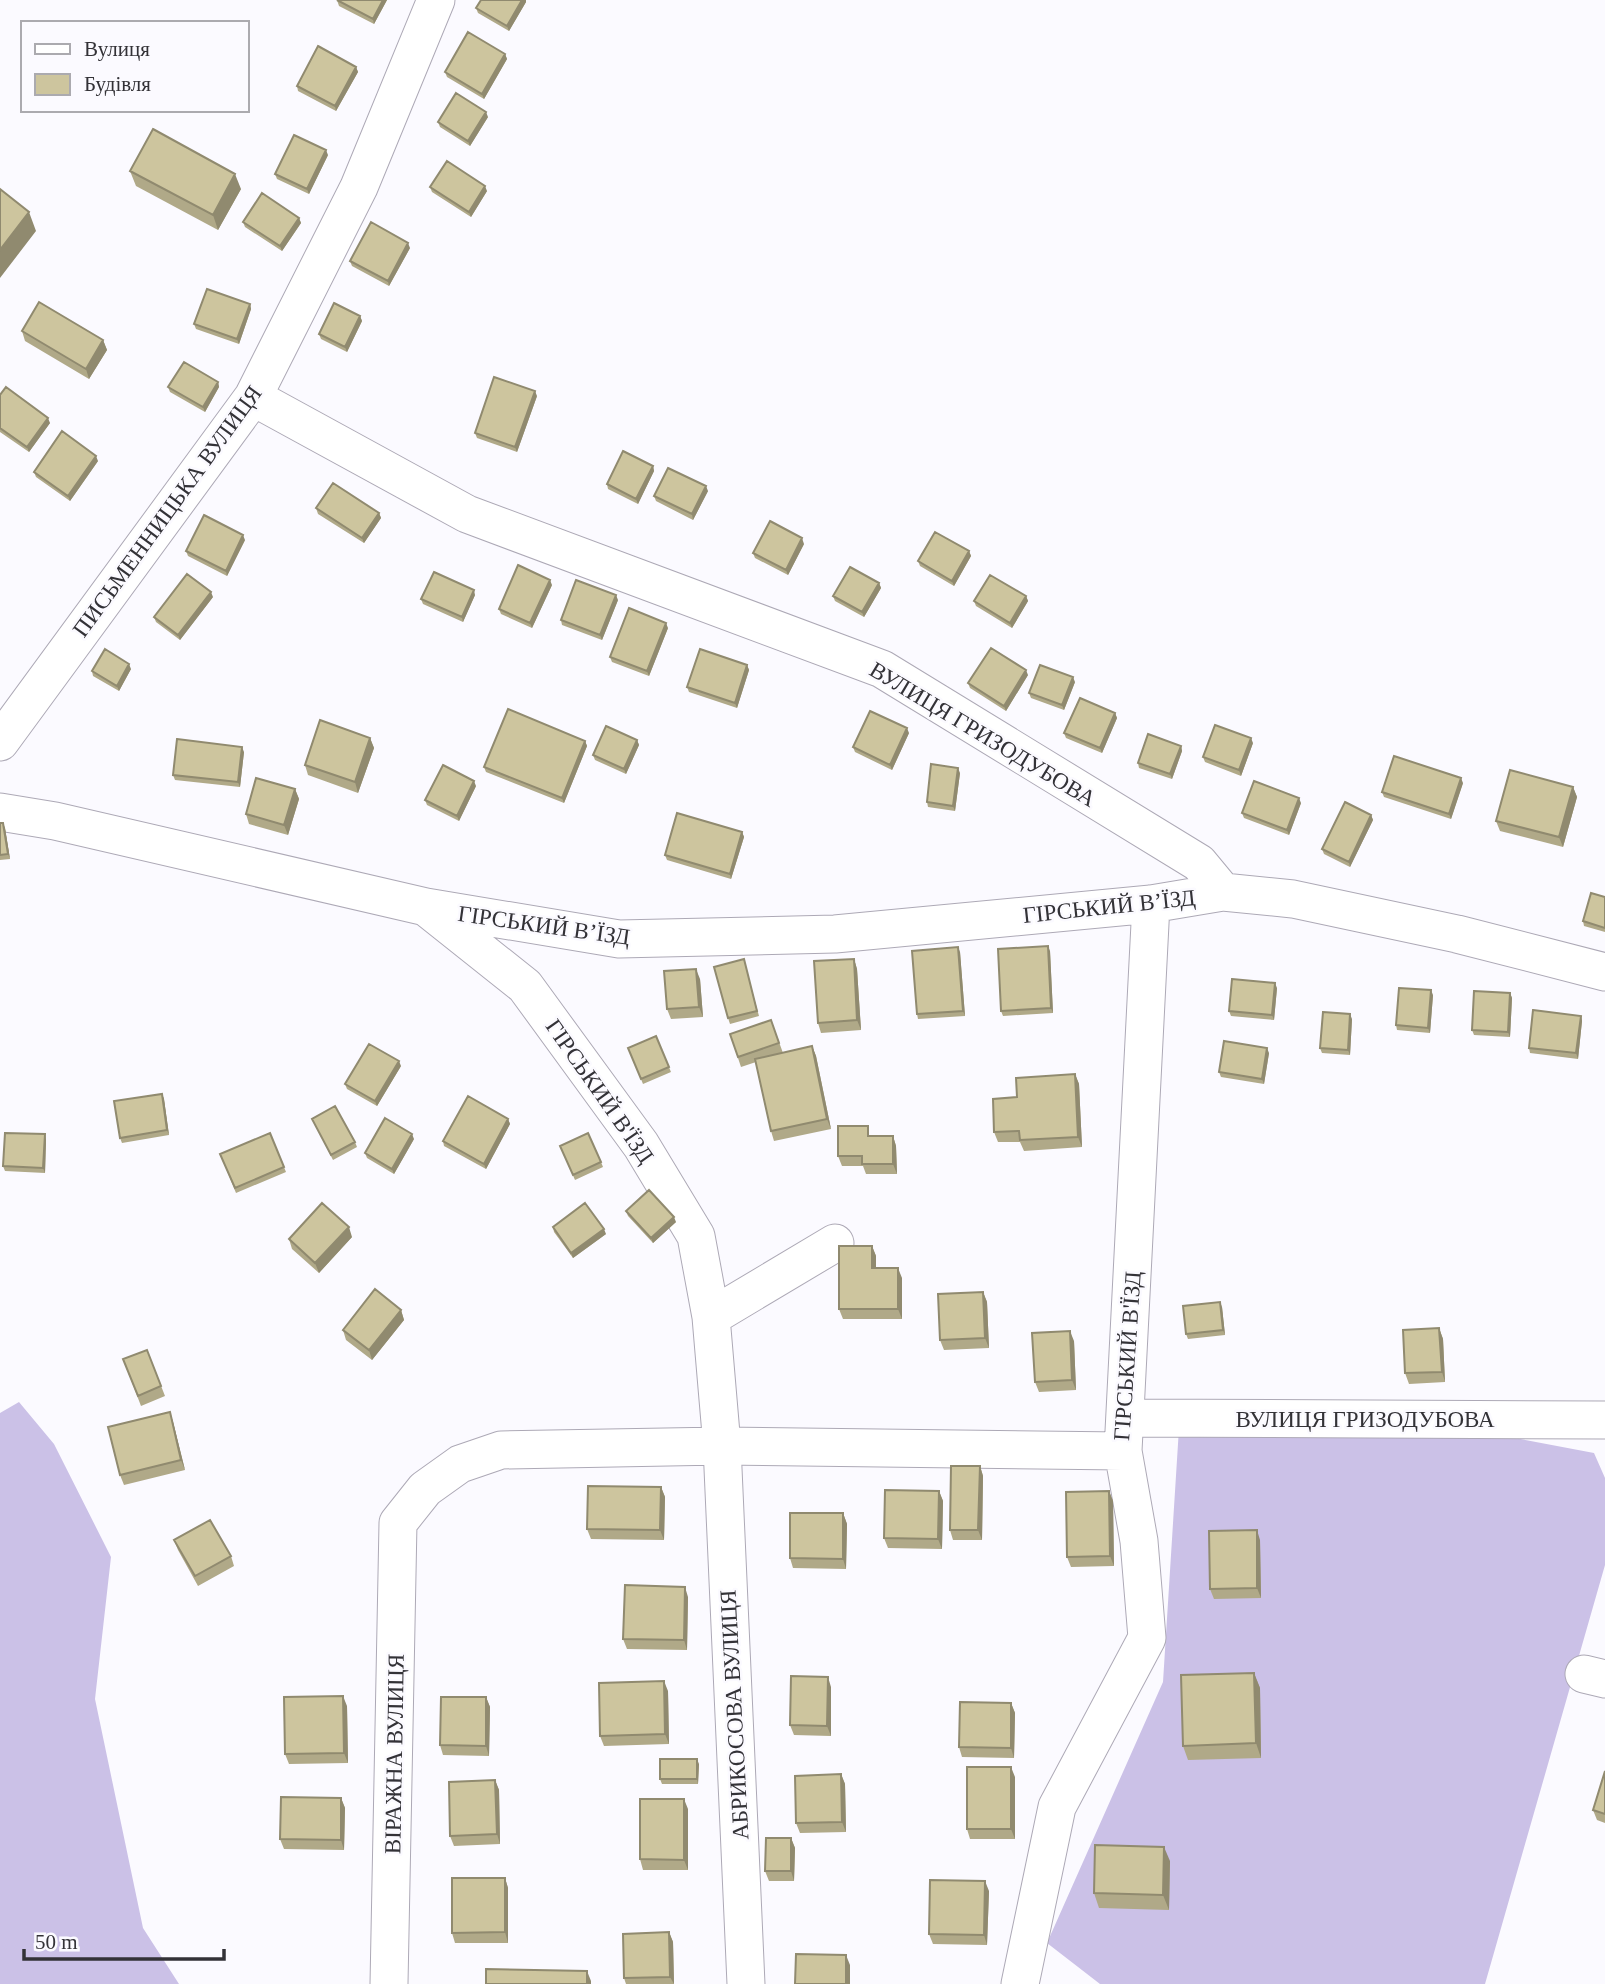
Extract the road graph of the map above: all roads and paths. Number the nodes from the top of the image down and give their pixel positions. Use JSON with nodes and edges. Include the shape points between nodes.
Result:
{"nodes":[{"id":1,"x":436,"y":0,"type":"edge"},
{"id":2,"x":253,"y":397,"type":"junction"},
{"id":3,"x":0,"y":742,"type":"edge"},
{"id":4,"x":0,"y":812,"type":"edge"},
{"id":5,"x":1223,"y":892,"type":"junction"},
{"id":6,"x":1151,"y":904,"type":"junction"},
{"id":7,"x":426,"y":907,"type":"junction"},
{"id":8,"x":1605,"y":972,"type":"edge"},
{"id":9,"x":835,"y":1243,"type":"dead end"},
{"id":10,"x":711,"y":1317,"type":"junction"},
{"id":11,"x":1605,"y":1420,"type":"edge"},
{"id":12,"x":1124,"y":1434,"type":"junction"},
{"id":13,"x":722,"y":1446,"type":"junction"},
{"id":14,"x":398,"y":1524,"type":"joint"},
{"id":15,"x":389,"y":1984,"type":"edge"},
{"id":16,"x":746,"y":1984,"type":"edge"},
{"id":17,"x":1020,"y":1984,"type":"edge"}],
"edges":[{"from":1,"to":2,"type":"street","name":"ПИСЬМЕННИЦЬКА ВУЛИЦЯ","via":[[359,187]]},
{"from":2,"to":3,"type":"street","name":"ПИСЬМЕННИЦЬКА ВУЛИЦЯ"},
{"from":2,"to":5,"type":"street","name":"ВУЛИЦЯ ГРИЗОДУБОВА","via":[[467,514],[882,669],[1199,863]]},
{"from":4,"to":7,"type":"street","name":"ГІРСЬКИЙ В’ЇЗД"},
{"from":5,"to":6,"type":"street","name":"ГІРСЬКИЙ В’ЇЗД"},
{"from":5,"to":8,"type":"street","via":[[1307,902]]},
{"from":6,"to":7,"type":"street","name":"ГІРСЬКИЙ В’ЇЗД","via":[[835,934],[619,939]]},
{"from":6,"to":12,"type":"street","name":"ГІРСЬКИЙ В'ЇЗД"},
{"from":7,"to":10,"type":"street","name":"ГІРСЬКИЙ В'ЇЗД","via":[[526,986],[641,1145],[696,1236]]},
{"from":9,"to":10,"type":"street"},
{"from":10,"to":13,"type":"street","name":"ГІРСЬКИЙ В'ЇЗД"},
{"from":11,"to":12,"type":"street","name":"ВУЛИЦЯ ГРИЗОДУБОВА"},
{"from":12,"to":13,"type":"street","name":"ГІРСЬКИЙ В'ЇЗД"},
{"from":12,"to":17,"type":"street","via":[[1147,1638],[1057,1807]]},
{"from":13,"to":14,"type":"street","name":"ГІРСЬКИЙ В'ЇЗД","via":[[501,1450],[460,1464],[433,1483]]},
{"from":13,"to":16,"type":"street","name":"АБРИКОСОВА ВУЛИЦЯ"},
{"from":14,"to":15,"type":"street","name":"ВІРАЖНА ВУЛИЦЯ"}]}
